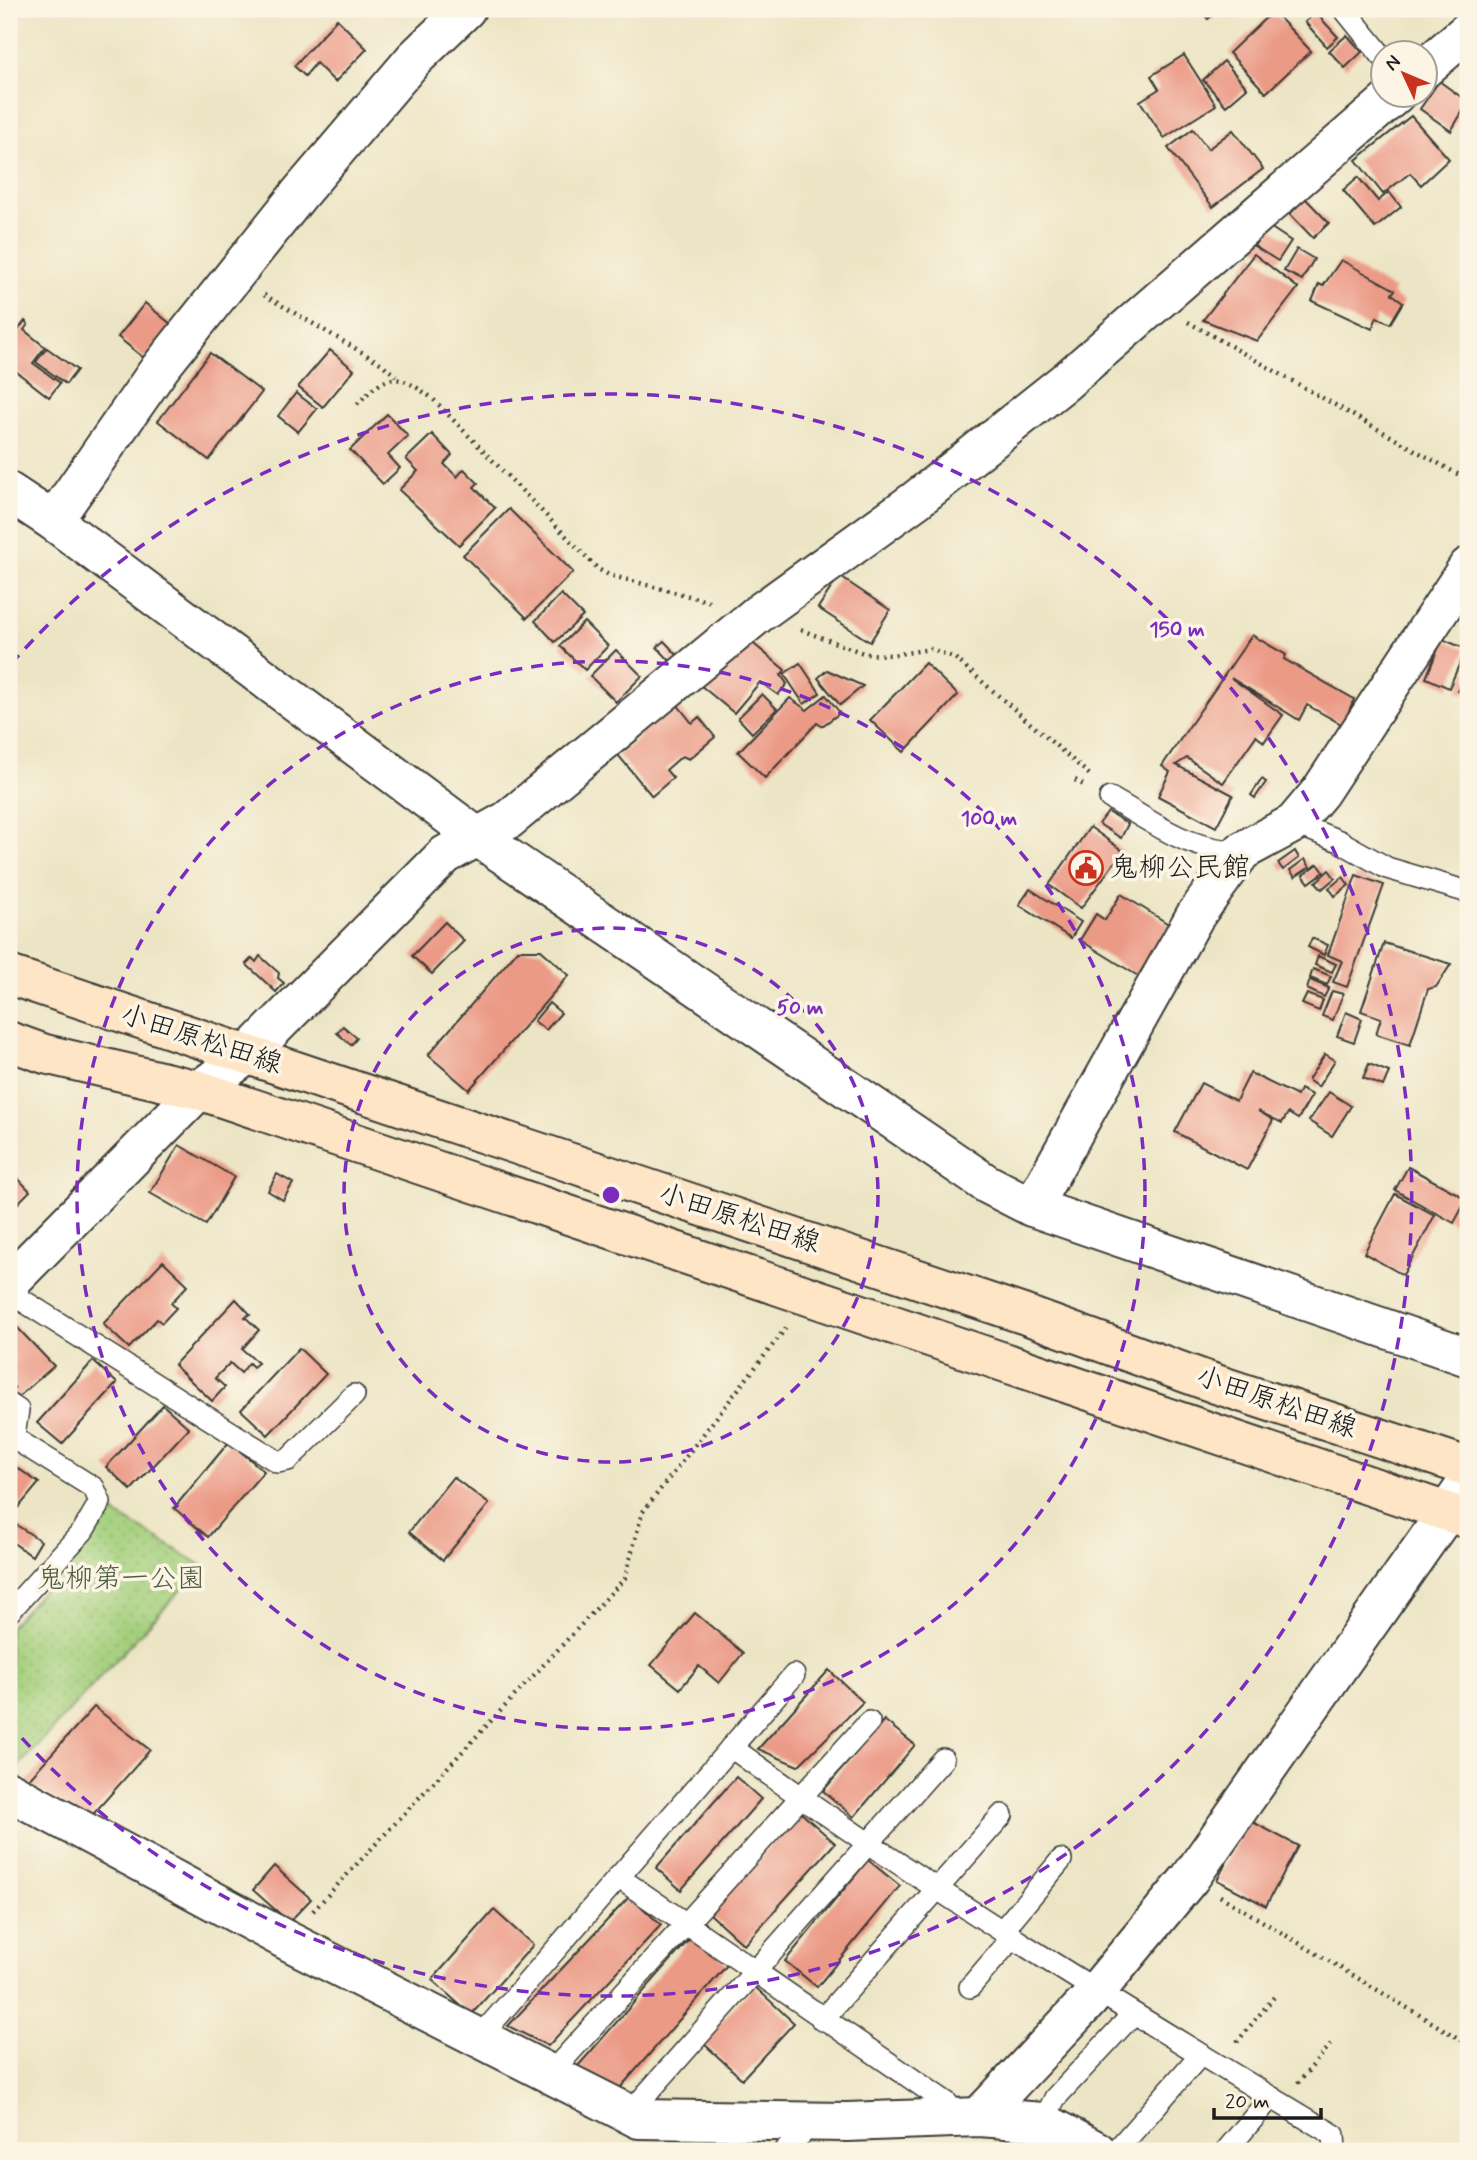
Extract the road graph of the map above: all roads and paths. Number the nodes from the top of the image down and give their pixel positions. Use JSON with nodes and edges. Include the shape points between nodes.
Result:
{"nodes":[{"id":1,"x":466,"y":9,"type":"edge"},
{"id":2,"x":1344,"y":9,"type":"edge"},
{"id":3,"x":1468,"y":31,"type":"edge"},
{"id":4,"x":1368,"y":39,"type":"edge"},
{"id":5,"x":1438,"y":57,"type":"edge"},
{"id":6,"x":1380,"y":108,"type":"edge"},
{"id":7,"x":233,"y":277,"type":"junction"},
{"id":8,"x":1154,"y":302,"type":"junction"},
{"id":9,"x":396,"y":376,"type":"junction"},
{"id":10,"x":358,"y":404,"type":"dead end"},
{"id":11,"x":1468,"y":480,"type":"edge"},
{"id":12,"x":9,"y":492,"type":"edge"},
{"id":13,"x":53,"y":521,"type":"junction"},
{"id":14,"x":1468,"y":568,"type":"edge"},
{"id":15,"x":758,"y":614,"type":"junction"},
{"id":16,"x":1110,"y":798,"type":"joint"},
{"id":17,"x":1294,"y":823,"type":"junction"},
{"id":18,"x":476,"y":836,"type":"junction"},
{"id":19,"x":1242,"y":851,"type":"junction"},
{"id":20,"x":1468,"y":892,"type":"edge"},
{"id":21,"x":9,"y":975,"type":"edge"},
{"id":22,"x":9,"y":1041,"type":"edge"},
{"id":23,"x":247,"y":1055,"type":"junction"},
{"id":24,"x":199,"y":1090,"type":"junction"},
{"id":25,"x":1032,"y":1208,"type":"junction"},
{"id":26,"x":9,"y":1283,"type":"edge"},
{"id":27,"x":9,"y":1292,"type":"edge"},
{"id":28,"x":808,"y":1296,"type":"junction"},
{"id":29,"x":1468,"y":1357,"type":"edge"},
{"id":30,"x":354,"y":1395,"type":"dead end"},
{"id":31,"x":9,"y":1404,"type":"edge"},
{"id":32,"x":1468,"y":1467,"type":"edge"},
{"id":33,"x":1461,"y":1504,"type":"edge"},
{"id":34,"x":9,"y":1612,"type":"edge"},
{"id":35,"x":794,"y":1675,"type":"dead end"},
{"id":36,"x":869,"y":1722,"type":"dead end"},
{"id":37,"x":731,"y":1748,"type":"junction"},
{"id":38,"x":943,"y":1759,"type":"dead end"},
{"id":39,"x":9,"y":1791,"type":"edge"},
{"id":40,"x":800,"y":1798,"type":"junction"},
{"id":41,"x":1002,"y":1815,"type":"dead end"},
{"id":42,"x":869,"y":1843,"type":"junction"},
{"id":43,"x":1061,"y":1860,"type":"dead end"},
{"id":44,"x":618,"y":1877,"type":"junction"},
{"id":45,"x":1190,"y":1878,"type":"junction"},
{"id":46,"x":938,"y":1888,"type":"junction"},
{"id":47,"x":685,"y":1924,"type":"junction"},
{"id":48,"x":1008,"y":1934,"type":"junction"},
{"id":49,"x":286,"y":1940,"type":"junction"},
{"id":50,"x":754,"y":1972,"type":"junction"},
{"id":51,"x":970,"y":1987,"type":"dead end"},
{"id":52,"x":1096,"y":1992,"type":"junction"},
{"id":53,"x":1274,"y":1997,"type":"dead end"},
{"id":54,"x":1133,"y":2014,"type":"junction"},
{"id":55,"x":822,"y":2020,"type":"junction"},
{"id":56,"x":479,"y":2038,"type":"junction"},
{"id":57,"x":1331,"y":2044,"type":"dead end"},
{"id":58,"x":1468,"y":2044,"type":"edge"},
{"id":59,"x":1209,"y":2060,"type":"junction"},
{"id":60,"x":550,"y":2074,"type":"junction"},
{"id":61,"x":1276,"y":2100,"type":"junction"},
{"id":62,"x":629,"y":2114,"type":"junction"},
{"id":63,"x":968,"y":2118,"type":"junction"},
{"id":64,"x":1043,"y":2122,"type":"junction"},
{"id":65,"x":793,"y":2136,"type":"edge"},
{"id":66,"x":1097,"y":2151,"type":"edge"},
{"id":67,"x":1116,"y":2151,"type":"edge"},
{"id":68,"x":1226,"y":2151,"type":"edge"},
{"id":69,"x":1335,"y":2151,"type":"edge"}],
"edges":[{"from":1,"to":7,"type":"street","via":[[414,59]]},
{"from":2,"to":4,"type":"lane"},
{"from":3,"to":5,"type":"street"},
{"from":6,"to":8,"type":"street"},
{"from":7,"to":9,"type":"path"},
{"from":7,"to":13,"type":"street","via":[[160,368]]},
{"from":8,"to":11,"type":"path"},
{"from":8,"to":15,"type":"street","via":[[1066,381],[916,500]]},
{"from":9,"to":10,"type":"path","via":[[377,384]]},
{"from":9,"to":15,"type":"path","via":[[432,398],[598,569]]},
{"from":12,"to":13,"type":"street"},
{"from":13,"to":18,"type":"street"},
{"from":14,"to":17,"type":"street","via":[[1320,792]]},
{"from":15,"to":16,"type":"path","via":[[866,654],[931,649],[955,658],[1097,781]]},
{"from":15,"to":18,"type":"street","via":[[508,820]]},
{"from":16,"to":19,"type":"lane","via":[[1187,843],[1217,851]]},
{"from":17,"to":19,"type":"street"},
{"from":17,"to":20,"type":"lane","via":[[1387,868]]},
{"from":18,"to":23,"type":"street","via":[[445,855]]},
{"from":18,"to":25,"type":"street","via":[[987,1184]]},
{"from":19,"to":25,"type":"street","via":[[1195,916]]},
{"from":21,"to":23,"type":"main road","name":"小田原松田線"},
{"from":22,"to":24,"type":"main road","name":"小田原松田線","via":[[45,1054]]},
{"from":23,"to":24,"type":"street"},
{"from":23,"to":32,"type":"main road","name":"小田原松田線"},
{"from":24,"to":26,"type":"street"},
{"from":24,"to":28,"type":"main road","name":"小田原松田線"},
{"from":25,"to":29,"type":"street"},
{"from":27,"to":30,"type":"lane","via":[[278,1461],[288,1460]]},
{"from":28,"to":33,"type":"main road","name":"小田原松田線"},
{"from":28,"to":49,"type":"path","via":[[642,1513],[625,1578]]},
{"from":31,"to":34,"type":"lane","via":[[19,1410],[14,1435],[20,1442],[94,1488],[100,1502],[83,1531]]},
{"from":33,"to":45,"type":"street"},
{"from":35,"to":37,"type":"lane"},
{"from":36,"to":40,"type":"lane"},
{"from":37,"to":40,"type":"lane"},
{"from":37,"to":44,"type":"lane"},
{"from":38,"to":42,"type":"lane"},
{"from":39,"to":49,"type":"street"},
{"from":40,"to":42,"type":"lane"},
{"from":40,"to":47,"type":"lane"},
{"from":41,"to":46,"type":"lane"},
{"from":42,"to":46,"type":"lane"},
{"from":42,"to":50,"type":"lane"},
{"from":43,"to":48,"type":"lane"},
{"from":44,"to":47,"type":"lane"},
{"from":44,"to":56,"type":"lane"},
{"from":45,"to":52,"type":"street"},
{"from":45,"to":58,"type":"path"},
{"from":46,"to":48,"type":"lane"},
{"from":46,"to":55,"type":"lane"},
{"from":47,"to":50,"type":"lane"},
{"from":47,"to":60,"type":"lane"},
{"from":48,"to":51,"type":"lane"},
{"from":48,"to":52,"type":"lane"},
{"from":49,"to":56,"type":"street"},
{"from":50,"to":55,"type":"lane"},
{"from":50,"to":62,"type":"lane"},
{"from":52,"to":54,"type":"lane"},
{"from":52,"to":63,"type":"street"},
{"from":53,"to":59,"type":"path"},
{"from":54,"to":59,"type":"lane"},
{"from":54,"to":64,"type":"lane","via":[[1055,2098]]},
{"from":55,"to":63,"type":"lane"},
{"from":56,"to":60,"type":"street"},
{"from":57,"to":61,"type":"path"},
{"from":59,"to":61,"type":"lane"},
{"from":59,"to":67,"type":"lane"},
{"from":60,"to":62,"type":"street"},
{"from":61,"to":68,"type":"lane"},
{"from":61,"to":69,"type":"lane","via":[[1334,2135]]},
{"from":62,"to":65,"type":"street","via":[[639,2119]]},
{"from":63,"to":64,"type":"street"},
{"from":63,"to":65,"type":"street"},
{"from":64,"to":66,"type":"street"}]}
